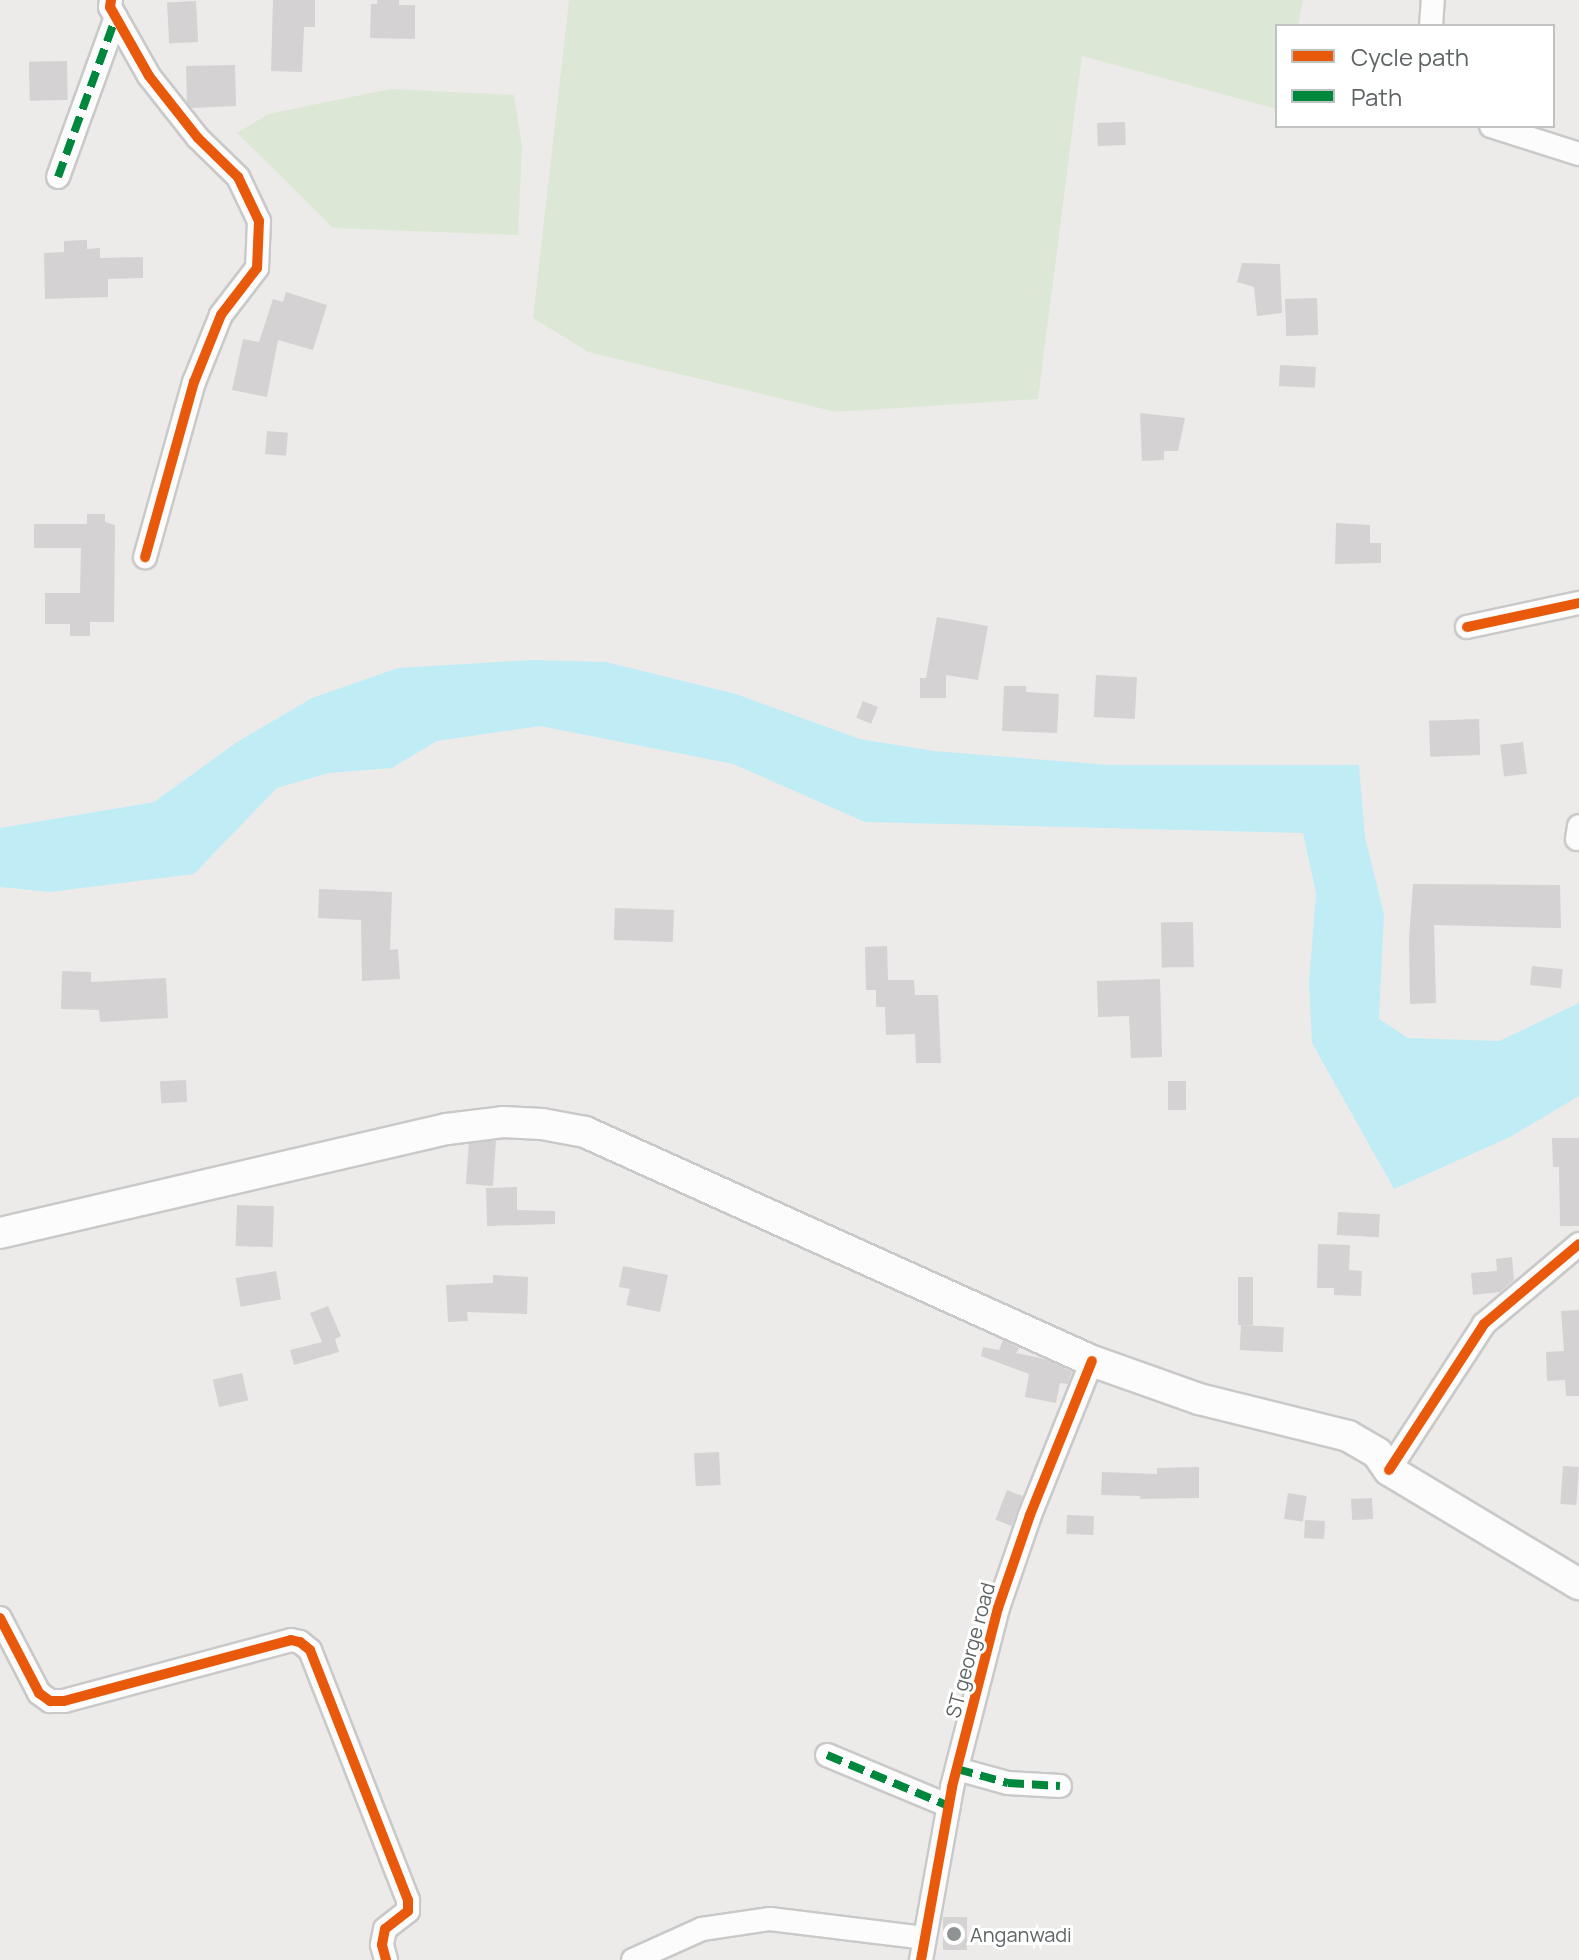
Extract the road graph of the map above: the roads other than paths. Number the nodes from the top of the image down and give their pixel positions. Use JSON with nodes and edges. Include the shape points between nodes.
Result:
{"nodes":[{"id":1,"x":1433,"y":0,"type":"edge"},
{"id":2,"x":113,"y":9,"type":"edge"},
{"id":3,"x":1431,"y":24,"type":"edge"},
{"id":4,"x":1497,"y":128,"type":"edge"},
{"id":5,"x":1579,"y":154,"type":"edge"},
{"id":6,"x":58,"y":177,"type":"dead end"},
{"id":7,"x":145,"y":557,"type":"dead end"},
{"id":8,"x":1579,"y":603,"type":"edge"},
{"id":9,"x":1467,"y":627,"type":"dead end"},
{"id":10,"x":0,"y":1233,"type":"edge"},
{"id":11,"x":1579,"y":1244,"type":"edge"},
{"id":12,"x":1092,"y":1361,"type":"junction"},
{"id":13,"x":1389,"y":1470,"type":"junction"},
{"id":14,"x":1579,"y":1584,"type":"edge"},
{"id":15,"x":0,"y":1618,"type":"edge"},
{"id":16,"x":827,"y":1755,"type":"dead end"},
{"id":17,"x":957,"y":1769,"type":"junction"},
{"id":18,"x":1060,"y":1786,"type":"dead end"},
{"id":19,"x":949,"y":1806,"type":"junction"},
{"id":20,"x":922,"y":1949,"type":"edge"},
{"id":21,"x":386,"y":1960,"type":"edge"},
{"id":22,"x":633,"y":1960,"type":"edge"}],
"edges":[{"from":1,"to":3,"type":"street"},
{"from":2,"to":6,"type":"street"},
{"from":2,"to":7,"type":"street","via":[[149,76],[198,138],[238,177],[259,221],[257,268],[221,315],[194,382]]},
{"from":4,"to":5,"type":"street"},
{"from":8,"to":9,"type":"street"},
{"from":10,"to":12,"type":"main road","via":[[447,1129],[503,1122],[542,1124],[585,1132]]},
{"from":11,"to":13,"type":"street","via":[[1484,1324]]},
{"from":12,"to":13,"type":"main road","via":[[1199,1399],[1348,1436],[1377,1453]]},
{"from":12,"to":17,"type":"street","name":"ST george road","via":[[998,1608]]},
{"from":13,"to":14,"type":"main road"},
{"from":15,"to":21,"type":"street","via":[[39,1693],[50,1701],[291,1640],[310,1650],[408,1900],[408,1911],[385,1929]]},
{"from":16,"to":19,"type":"street"},
{"from":17,"to":18,"type":"street","via":[[1008,1783]]},
{"from":17,"to":19,"type":"street","name":"ST george road"},
{"from":19,"to":20,"type":"street","name":"ST george road"},
{"from":20,"to":22,"type":"street","via":[[770,1919],[702,1929]]}]}
